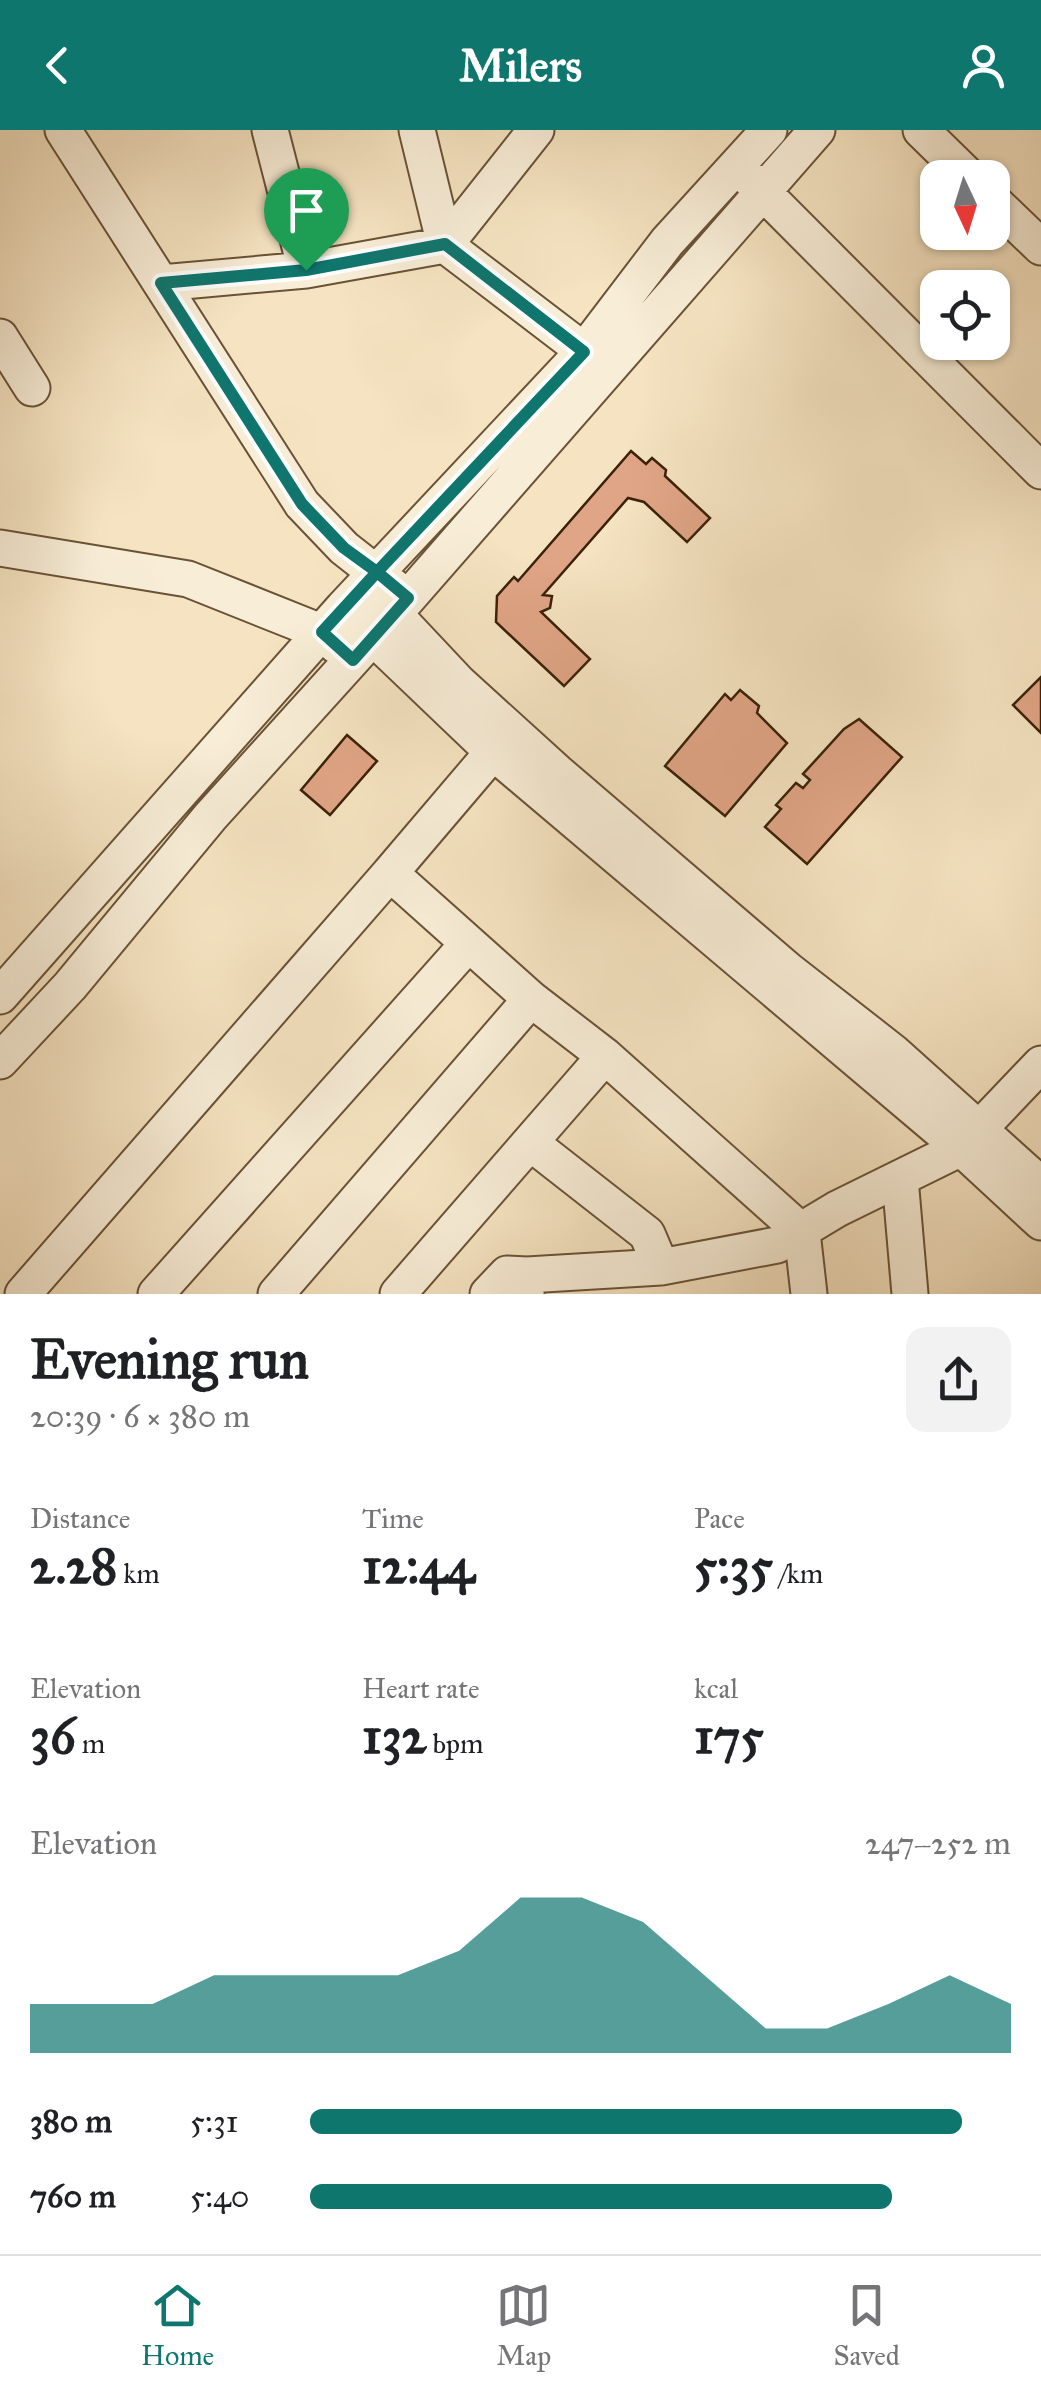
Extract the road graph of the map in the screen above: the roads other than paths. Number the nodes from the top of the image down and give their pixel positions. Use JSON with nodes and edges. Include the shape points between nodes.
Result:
{"nodes":[{"id":1,"x":62,"y":130,"type":"edge"},
{"id":2,"x":270,"y":130,"type":"edge"},
{"id":3,"x":417,"y":130,"type":"edge"},
{"id":4,"x":536,"y":130,"type":"edge"},
{"id":5,"x":769,"y":130,"type":"edge"},
{"id":6,"x":816,"y":130,"type":"edge"},
{"id":7,"x":921,"y":130,"type":"edge"},
{"id":8,"x":952,"y":160,"type":"edge"},
{"id":9,"x":749,"y":178,"type":"junction"},
{"id":10,"x":1010,"y":217,"type":"edge"},
{"id":11,"x":445,"y":244,"type":"junction"},
{"id":12,"x":1041,"y":247,"type":"edge"},
{"id":13,"x":306,"y":270,"type":"junction"},
{"id":14,"x":161,"y":283,"type":"junction"},
{"id":15,"x":0,"y":337,"type":"edge"},
{"id":16,"x":584,"y":352,"type":"junction"},
{"id":17,"x":32,"y":388,"type":"dead end"},
{"id":18,"x":1041,"y":471,"type":"edge"},
{"id":19,"x":0,"y":548,"type":"edge"},
{"id":20,"x":352,"y":599,"type":"junction"},
{"id":21,"x":382,"y":627,"type":"junction"},
{"id":22,"x":493,"y":752,"type":"junction"},
{"id":23,"x":390,"y":873,"type":"junction"},
{"id":24,"x":468,"y":944,"type":"junction"},
{"id":25,"x":0,"y":996,"type":"edge"},
{"id":26,"x":532,"y":999,"type":"junction"},
{"id":27,"x":605,"y":1056,"type":"junction"},
{"id":28,"x":0,"y":1061,"type":"edge"},
{"id":29,"x":1041,"y":1064,"type":"edge"},
{"id":30,"x":971,"y":1138,"type":"junction"},
{"id":31,"x":532,"y":1144,"type":"junction"},
{"id":32,"x":900,"y":1178,"type":"junction"},
{"id":33,"x":1041,"y":1185,"type":"edge"},
{"id":34,"x":1041,"y":1222,"type":"edge"},
{"id":35,"x":802,"y":1232,"type":"junction"},
{"id":36,"x":662,"y":1268,"type":"junction"},
{"id":37,"x":527,"y":1284,"type":"edge"},
{"id":38,"x":23,"y":1294,"type":"edge"},
{"id":39,"x":156,"y":1294,"type":"edge"},
{"id":40,"x":276,"y":1294,"type":"edge"},
{"id":41,"x":398,"y":1294,"type":"edge"},
{"id":42,"x":488,"y":1294,"type":"edge"},
{"id":43,"x":808,"y":1294,"type":"edge"},
{"id":44,"x":910,"y":1294,"type":"edge"}],
"edges":[{"from":1,"to":14,"type":"street"},
{"from":2,"to":13,"type":"street"},
{"from":3,"to":11,"type":"street"},
{"from":4,"to":11,"type":"street"},
{"from":5,"to":9,"type":"street"},
{"from":6,"to":9,"type":"street"},
{"from":7,"to":8,"type":"street"},
{"from":9,"to":16,"type":"street","via":[[667,242]]},
{"from":9,"to":18,"type":"street"},
{"from":9,"to":21,"type":"street"},
{"from":10,"to":12,"type":"street"},
{"from":11,"to":13,"type":"street"},
{"from":11,"to":16,"type":"street"},
{"from":13,"to":14,"type":"street"},
{"from":14,"to":20,"type":"street","via":[[302,504],[344,548]]},
{"from":15,"to":17,"type":"street"},
{"from":16,"to":20,"type":"street"},
{"from":19,"to":20,"type":"street"},
{"from":20,"to":21,"type":"street"},
{"from":20,"to":21,"type":"street"},
{"from":20,"to":25,"type":"street"},
{"from":21,"to":22,"type":"street"},
{"from":21,"to":28,"type":"street"},
{"from":21,"to":30,"type":"street","via":[[459,683],[788,970],[893,1052]]},
{"from":22,"to":23,"type":"street"},
{"from":22,"to":30,"type":"street"},
{"from":23,"to":24,"type":"street"},
{"from":23,"to":38,"type":"street"},
{"from":24,"to":26,"type":"street"},
{"from":24,"to":39,"type":"street"},
{"from":26,"to":27,"type":"street"},
{"from":26,"to":40,"type":"street"},
{"from":27,"to":31,"type":"street"},
{"from":27,"to":35,"type":"street"},
{"from":29,"to":30,"type":"street"},
{"from":30,"to":32,"type":"street"},
{"from":30,"to":33,"type":"street"},
{"from":30,"to":34,"type":"street"},
{"from":31,"to":36,"type":"street","via":[[647,1234]]},
{"from":31,"to":41,"type":"street"},
{"from":32,"to":35,"type":"street"},
{"from":32,"to":44,"type":"street"},
{"from":35,"to":36,"type":"street","via":[[778,1245]]},
{"from":35,"to":43,"type":"street"},
{"from":36,"to":37,"type":"street"},
{"from":37,"to":42,"type":"street","via":[[507,1274]]}]}
